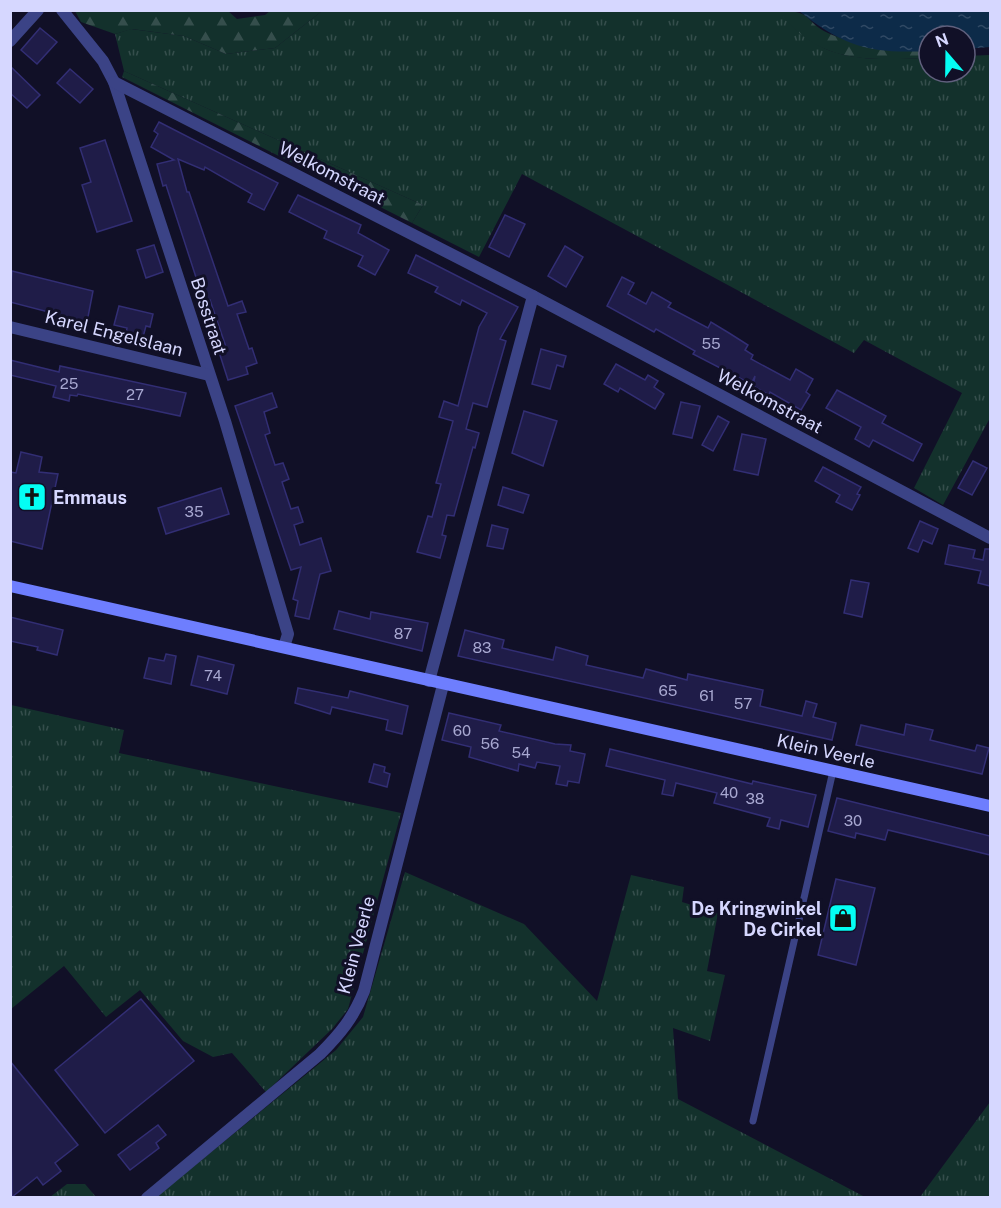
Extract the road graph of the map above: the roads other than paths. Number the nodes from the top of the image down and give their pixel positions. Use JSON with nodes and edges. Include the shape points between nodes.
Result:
{"nodes":[{"id":1,"x":38,"y":10,"type":"edge"},
{"id":2,"x":62,"y":10,"type":"edge"},
{"id":3,"x":10,"y":41,"type":"edge"},
{"id":4,"x":114,"y":82,"type":"junction"},
{"id":5,"x":533,"y":296,"type":"junction"},
{"id":6,"x":10,"y":327,"type":"edge"},
{"id":7,"x":209,"y":375,"type":"junction"},
{"id":8,"x":990,"y":538,"type":"edge"},
{"id":9,"x":10,"y":586,"type":"edge"},
{"id":10,"x":284,"y":647,"type":"junction"},
{"id":11,"x":429,"y":681,"type":"junction"},
{"id":12,"x":443,"y":685,"type":"junction"},
{"id":13,"x":833,"y":771,"type":"junction"},
{"id":14,"x":990,"y":806,"type":"edge"},
{"id":15,"x":753,"y":1122,"type":"dead end"},
{"id":16,"x":147,"y":1197,"type":"edge"}],
"edges":[{"from":1,"to":3,"type":"street"},
{"from":2,"to":4,"type":"street","name":"Bosstraat","via":[[103,61]]},
{"from":4,"to":5,"type":"street","name":"Welkomstraat"},
{"from":4,"to":7,"type":"street","name":"Bosstraat"},
{"from":5,"to":8,"type":"street","name":"Welkomstraat"},
{"from":5,"to":11,"type":"street"},
{"from":6,"to":7,"type":"street","name":"Karel Engelslaan"},
{"from":7,"to":10,"type":"street","name":"Bosstraat","via":[[288,634]]},
{"from":9,"to":10,"type":"main road","name":"Klein Veerle"},
{"from":10,"to":11,"type":"main road","name":"Klein Veerle"},
{"from":11,"to":12,"type":"main road","name":"Klein Veerle"},
{"from":12,"to":13,"type":"main road","name":"Klein Veerle"},
{"from":12,"to":16,"type":"street","name":"Klein Veerle","via":[[356,1012],[320,1054]]},
{"from":13,"to":14,"type":"main road","name":"Klein Veerle"},
{"from":13,"to":15,"type":"lane"}]}
